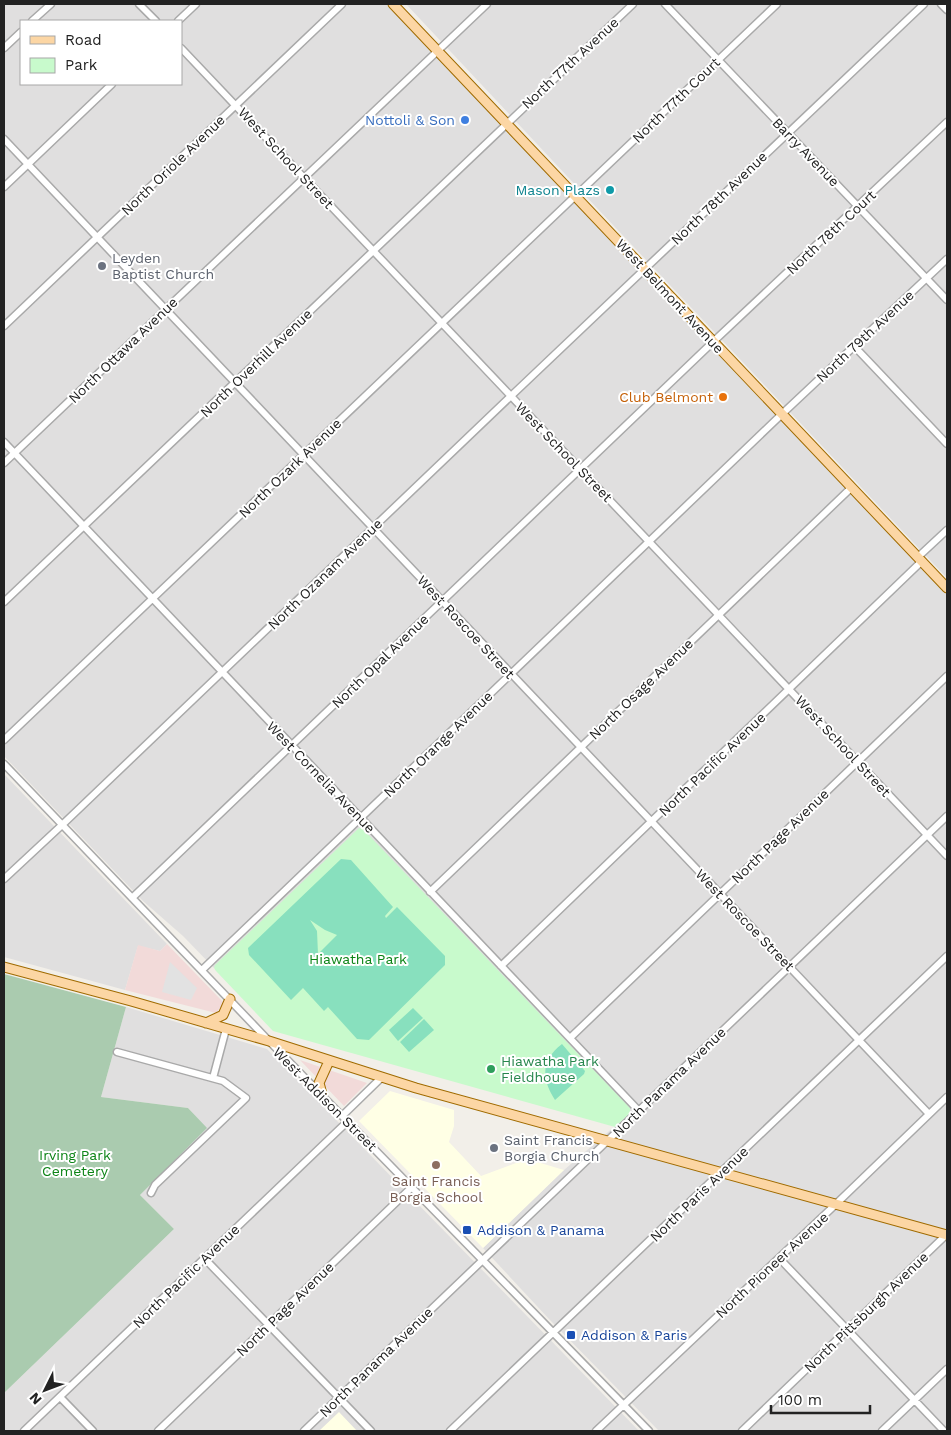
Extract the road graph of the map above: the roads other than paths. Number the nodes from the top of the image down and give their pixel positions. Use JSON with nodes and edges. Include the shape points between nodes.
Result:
{"nodes":[{"id":1,"x":51,"y":4,"type":"edge"},
{"id":2,"x":139,"y":4,"type":"edge"},
{"id":3,"x":196,"y":4,"type":"edge"},
{"id":4,"x":342,"y":4,"type":"edge"},
{"id":5,"x":393,"y":4,"type":"edge"},
{"id":6,"x":487,"y":4,"type":"edge"},
{"id":7,"x":632,"y":4,"type":"edge"},
{"id":8,"x":665,"y":4,"type":"edge"},
{"id":9,"x":777,"y":4,"type":"edge"},
{"id":10,"x":924,"y":4,"type":"edge"},
{"id":11,"x":942,"y":4,"type":"edge"},
{"id":12,"x":947,"y":10,"type":"edge"},
{"id":13,"x":33,"y":20,"type":"edge"},
{"id":14,"x":155,"y":20,"type":"edge"},
{"id":15,"x":179,"y":20,"type":"edge"},
{"id":16,"x":20,"y":33,"type":"edge"},
{"id":17,"x":4,"y":48,"type":"edge"},
{"id":18,"x":182,"y":49,"type":"edge"},
{"id":19,"x":438,"y":50,"type":"junction"},
{"id":20,"x":718,"y":60,"type":"junction"},
{"id":21,"x":111,"y":85,"type":"edge"},
{"id":22,"x":236,"y":106,"type":"junction"},
{"id":23,"x":947,"y":122,"type":"edge"},
{"id":24,"x":507,"y":123,"type":"junction"},
{"id":25,"x":788,"y":133,"type":"junction"},
{"id":26,"x":4,"y":139,"type":"edge"},
{"id":27,"x":28,"y":164,"type":"junction"},
{"id":28,"x":304,"y":178,"type":"junction"},
{"id":29,"x":4,"y":187,"type":"edge"},
{"id":30,"x":576,"y":196,"type":"junction"},
{"id":31,"x":858,"y":206,"type":"junction"},
{"id":32,"x":97,"y":238,"type":"junction"},
{"id":33,"x":373,"y":251,"type":"junction"},
{"id":34,"x":947,"y":259,"type":"edge"},
{"id":35,"x":645,"y":269,"type":"junction"},
{"id":36,"x":926,"y":278,"type":"junction"},
{"id":37,"x":947,"y":300,"type":"edge"},
{"id":38,"x":165,"y":310,"type":"junction"},
{"id":39,"x":442,"y":324,"type":"junction"},
{"id":40,"x":4,"y":326,"type":"edge"},
{"id":41,"x":714,"y":341,"type":"junction"},
{"id":42,"x":854,"y":346,"type":"junction"},
{"id":43,"x":235,"y":382,"type":"junction"},
{"id":44,"x":511,"y":396,"type":"junction"},
{"id":45,"x":782,"y":414,"type":"junction"},
{"id":46,"x":4,"y":442,"type":"edge"},
{"id":47,"x":947,"y":444,"type":"edge"},
{"id":48,"x":14,"y":453,"type":"junction"},
{"id":49,"x":304,"y":455,"type":"junction"},
{"id":50,"x":4,"y":463,"type":"edge"},
{"id":51,"x":580,"y":469,"type":"junction"},
{"id":52,"x":852,"y":487,"type":"junction"},
{"id":53,"x":83,"y":526,"type":"junction"},
{"id":54,"x":373,"y":528,"type":"junction"},
{"id":55,"x":947,"y":530,"type":"edge"},
{"id":56,"x":649,"y":542,"type":"junction"},
{"id":57,"x":920,"y":559,"type":"junction"},
{"id":58,"x":947,"y":588,"type":"edge"},
{"id":59,"x":152,"y":599,"type":"junction"},
{"id":60,"x":442,"y":601,"type":"junction"},
{"id":61,"x":4,"y":602,"type":"edge"},
{"id":62,"x":718,"y":614,"type":"junction"},
{"id":63,"x":222,"y":672,"type":"junction"},
{"id":64,"x":511,"y":674,"type":"junction"},
{"id":65,"x":947,"y":676,"type":"edge"},
{"id":66,"x":789,"y":690,"type":"junction"},
{"id":67,"x":4,"y":740,"type":"edge"},
{"id":68,"x":292,"y":745,"type":"junction"},
{"id":69,"x":581,"y":747,"type":"junction"},
{"id":70,"x":858,"y":762,"type":"junction"},
{"id":71,"x":4,"y":764,"type":"edge"},
{"id":72,"x":947,"y":816,"type":"edge"},
{"id":73,"x":361,"y":818,"type":"junction"},
{"id":74,"x":652,"y":822,"type":"junction"},
{"id":75,"x":62,"y":825,"type":"junction"},
{"id":76,"x":927,"y":835,"type":"junction"},
{"id":77,"x":947,"y":856,"type":"edge"},
{"id":78,"x":4,"y":879,"type":"edge"},
{"id":79,"x":430,"y":892,"type":"junction"},
{"id":80,"x":720,"y":894,"type":"junction"},
{"id":81,"x":132,"y":898,"type":"junction"},
{"id":82,"x":947,"y":956,"type":"edge"},
{"id":83,"x":501,"y":966,"type":"junction"},
{"id":84,"x":4,"y":967,"type":"edge"},
{"id":85,"x":789,"y":967,"type":"junction"},
{"id":86,"x":202,"y":970,"type":"junction"},
{"id":87,"x":230,"y":999,"type":"junction"},
{"id":88,"x":206,"y":1023,"type":"junction"},
{"id":89,"x":226,"y":1029,"type":"junction"},
{"id":90,"x":570,"y":1038,"type":"junction"},
{"id":91,"x":859,"y":1040,"type":"junction"},
{"id":92,"x":269,"y":1041,"type":"junction"},
{"id":93,"x":117,"y":1052,"type":"dead end"},
{"id":94,"x":329,"y":1061,"type":"junction"},
{"id":95,"x":214,"y":1078,"type":"junction"},
{"id":96,"x":381,"y":1078,"type":"junction"},
{"id":97,"x":322,"y":1094,"type":"junction"},
{"id":98,"x":947,"y":1097,"type":"edge"},
{"id":99,"x":639,"y":1111,"type":"junction"},
{"id":100,"x":929,"y":1114,"type":"junction"},
{"id":101,"x":345,"y":1118,"type":"junction"},
{"id":102,"x":607,"y":1141,"type":"junction"},
{"id":103,"x":721,"y":1172,"type":"junction"},
{"id":104,"x":412,"y":1187,"type":"junction"},
{"id":105,"x":151,"y":1193,"type":"dead end"},
{"id":106,"x":836,"y":1204,"type":"junction"},
{"id":107,"x":947,"y":1235,"type":"edge"},
{"id":108,"x":204,"y":1258,"type":"junction"},
{"id":109,"x":779,"y":1258,"type":"junction"},
{"id":110,"x":483,"y":1260,"type":"junction"},
{"id":111,"x":269,"y":1325,"type":"junction"},
{"id":112,"x":847,"y":1330,"type":"junction"},
{"id":113,"x":554,"y":1332,"type":"junction"},
{"id":114,"x":947,"y":1369,"type":"edge"},
{"id":115,"x":60,"y":1397,"type":"junction"},
{"id":116,"x":339,"y":1398,"type":"junction"},
{"id":117,"x":914,"y":1400,"type":"junction"},
{"id":118,"x":624,"y":1405,"type":"junction"},
{"id":119,"x":24,"y":1431,"type":"edge"},
{"id":120,"x":93,"y":1431,"type":"edge"},
{"id":121,"x":158,"y":1431,"type":"edge"},
{"id":122,"x":304,"y":1431,"type":"edge"},
{"id":123,"x":371,"y":1431,"type":"edge"},
{"id":124,"x":450,"y":1431,"type":"edge"},
{"id":125,"x":596,"y":1431,"type":"edge"},
{"id":126,"x":649,"y":1431,"type":"edge"},
{"id":127,"x":742,"y":1431,"type":"edge"},
{"id":128,"x":882,"y":1431,"type":"edge"},
{"id":129,"x":944,"y":1431,"type":"edge"}],
"edges":[{"from":1,"to":13,"type":"street"},
{"from":2,"to":14,"type":"street"},
{"from":3,"to":15,"type":"street"},
{"from":4,"to":22,"type":"street","name":"North Oriole Avenue"},
{"from":5,"to":19,"type":"main road","name":"West Belmont Avenue"},
{"from":6,"to":19,"type":"street","name":"North Ottawa Avenue"},
{"from":7,"to":24,"type":"street","name":"North 77th Avenue"},
{"from":8,"to":20,"type":"street","name":"Barry Avenue"},
{"from":9,"to":20,"type":"street","name":"North 77th Court"},
{"from":10,"to":25,"type":"street","name":"North 78th Avenue"},
{"from":11,"to":12,"type":"street"},
{"from":16,"to":17,"type":"street"},
{"from":18,"to":22,"type":"street","name":"West School Street"},
{"from":19,"to":24,"type":"main road","name":"West Belmont Avenue"},
{"from":19,"to":28,"type":"street","name":"North Ottawa Avenue"},
{"from":20,"to":25,"type":"street","name":"Barry Avenue"},
{"from":20,"to":30,"type":"street","name":"North 77th Court"},
{"from":21,"to":27,"type":"street"},
{"from":22,"to":28,"type":"street","name":"West School Street"},
{"from":22,"to":32,"type":"street","name":"North Oriole Avenue"},
{"from":23,"to":31,"type":"street","name":"North 78th Court"},
{"from":24,"to":30,"type":"main road","name":"West Belmont Avenue"},
{"from":24,"to":33,"type":"street","name":"North Overhill Avenue"},
{"from":25,"to":31,"type":"street","name":"Barry Avenue"},
{"from":25,"to":35,"type":"street","name":"North 78th Avenue"},
{"from":26,"to":27,"type":"street","name":"West Roscoe Street"},
{"from":27,"to":29,"type":"street"},
{"from":27,"to":32,"type":"street","name":"West Roscoe Street"},
{"from":28,"to":33,"type":"street","name":"West School Street"},
{"from":28,"to":38,"type":"street","name":"North Ottawa Avenue"},
{"from":30,"to":35,"type":"main road","name":"West Belmont Avenue"},
{"from":30,"to":39,"type":"street","name":"North Ozark Avenue"},
{"from":31,"to":36,"type":"street","name":"Barry Avenue"},
{"from":31,"to":41,"type":"street","name":"North 78th Court"},
{"from":32,"to":38,"type":"street","name":"West Roscoe Street"},
{"from":32,"to":40,"type":"street","name":"North Oriole Avenue"},
{"from":33,"to":39,"type":"street","name":"West School Street"},
{"from":33,"to":43,"type":"street","name":"North Overhill Avenue"},
{"from":34,"to":36,"type":"street","name":"North 79th Avenue"},
{"from":35,"to":41,"type":"main road","name":"West Belmont Avenue"},
{"from":35,"to":44,"type":"street","name":"North Ozanam Avenue"},
{"from":36,"to":37,"type":"street","name":"Barry Avenue"},
{"from":36,"to":42,"type":"street","name":"North 79th Avenue"},
{"from":38,"to":43,"type":"street","name":"West Roscoe Street"},
{"from":38,"to":48,"type":"street","name":"North Ottawa Avenue"},
{"from":39,"to":44,"type":"street","name":"West School Street"},
{"from":39,"to":49,"type":"street","name":"North Ozark Avenue"},
{"from":41,"to":45,"type":"main road","name":"West Belmont Avenue"},
{"from":41,"to":51,"type":"street","name":"North Opal Avenue"},
{"from":42,"to":45,"type":"street","name":"North 79th Avenue"},
{"from":42,"to":47,"type":"street"},
{"from":43,"to":49,"type":"street","name":"West Roscoe Street"},
{"from":43,"to":53,"type":"street","name":"North Overhill Avenue"},
{"from":44,"to":51,"type":"street","name":"West School Street"},
{"from":44,"to":54,"type":"street","name":"North Ozanam Avenue"},
{"from":45,"to":52,"type":"main road","name":"West Belmont Avenue"},
{"from":45,"to":56,"type":"street","name":"North Orange Avenue"},
{"from":46,"to":48,"type":"street","name":"West Cornelia Avenue"},
{"from":48,"to":50,"type":"street","name":"North Ottawa Avenue"},
{"from":48,"to":53,"type":"street","name":"West Cornelia Avenue"},
{"from":49,"to":54,"type":"street","name":"West Roscoe Street"},
{"from":49,"to":59,"type":"street","name":"North Ozark Avenue"},
{"from":51,"to":56,"type":"street","name":"West School Street"},
{"from":51,"to":60,"type":"street","name":"North Opal Avenue"},
{"from":52,"to":57,"type":"main road","name":"West Belmont Avenue"},
{"from":52,"to":62,"type":"street","name":"North Osage Avenue"},
{"from":53,"to":59,"type":"street","name":"West Cornelia Avenue"},
{"from":53,"to":61,"type":"street","name":"North Overhill Avenue"},
{"from":54,"to":60,"type":"street","name":"West Roscoe Street"},
{"from":54,"to":63,"type":"street","name":"North Ozanam Avenue"},
{"from":55,"to":57,"type":"street","name":"North Pacific Avenue"},
{"from":56,"to":62,"type":"street","name":"West School Street"},
{"from":56,"to":64,"type":"street","name":"North Orange Avenue"},
{"from":57,"to":58,"type":"main road","name":"West Belmont Avenue"},
{"from":57,"to":66,"type":"street","name":"North Pacific Avenue"},
{"from":59,"to":63,"type":"street","name":"West Cornelia Avenue"},
{"from":59,"to":67,"type":"street","name":"North Ozark Avenue"},
{"from":60,"to":64,"type":"street","name":"West Roscoe Street"},
{"from":60,"to":68,"type":"street","name":"North Opal Avenue"},
{"from":62,"to":66,"type":"street","name":"West School Street"},
{"from":62,"to":69,"type":"street","name":"North Osage Avenue"},
{"from":63,"to":68,"type":"street","name":"West Cornelia Avenue"},
{"from":63,"to":75,"type":"street","name":"North Ozanam Avenue"},
{"from":64,"to":69,"type":"street","name":"West Roscoe Street"},
{"from":64,"to":73,"type":"street","name":"North Orange Avenue"},
{"from":65,"to":70,"type":"street","name":"North Page Avenue"},
{"from":66,"to":70,"type":"street","name":"West School Street"},
{"from":66,"to":74,"type":"street","name":"North Pacific Avenue"},
{"from":68,"to":73,"type":"street","name":"West Cornelia Avenue"},
{"from":68,"to":81,"type":"street","name":"North Opal Avenue"},
{"from":69,"to":74,"type":"street","name":"West Roscoe Street"},
{"from":69,"to":79,"type":"street","name":"North Osage Avenue"},
{"from":70,"to":76,"type":"street","name":"West School Street"},
{"from":70,"to":80,"type":"street","name":"North Page Avenue"},
{"from":71,"to":75,"type":"street","name":"West Addison Street"},
{"from":72,"to":76,"type":"street","name":"North Panama Avenue"},
{"from":73,"to":79,"type":"street","name":"West Cornelia Avenue"},
{"from":73,"to":86,"type":"street","name":"North Orange Avenue"},
{"from":74,"to":80,"type":"street","name":"West Roscoe Street"},
{"from":74,"to":83,"type":"street","name":"North Pacific Avenue"},
{"from":75,"to":78,"type":"street","name":"North Ozanam Avenue"},
{"from":75,"to":81,"type":"street","name":"West Addison Street"},
{"from":76,"to":77,"type":"street","name":"West School Street"},
{"from":76,"to":85,"type":"street","name":"North Panama Avenue"},
{"from":79,"to":83,"type":"street","name":"West Cornelia Avenue"},
{"from":80,"to":85,"type":"street","name":"West Roscoe Street"},
{"from":80,"to":90,"type":"street","name":"North Page Avenue"},
{"from":81,"to":86,"type":"street","name":"West Addison Street"},
{"from":82,"to":91,"type":"street","name":"North Paris Avenue"},
{"from":83,"to":90,"type":"street","name":"West Cornelia Avenue"},
{"from":84,"to":88,"type":"main road"},
{"from":85,"to":91,"type":"street","name":"West Roscoe Street"},
{"from":85,"to":99,"type":"street","name":"North Panama Avenue"},
{"from":86,"to":87,"type":"street","name":"West Addison Street"},
{"from":87,"to":88,"type":"main road","via":[[223,1015]]},
{"from":87,"to":92,"type":"street","name":"West Addison Street"},
{"from":88,"to":89,"type":"main road"},
{"from":89,"to":92,"type":"main road"},
{"from":89,"to":95,"type":"street"},
{"from":90,"to":99,"type":"street","name":"West Cornelia Avenue"},
{"from":91,"to":100,"type":"street","name":"West Roscoe Street"},
{"from":91,"to":103,"type":"street","name":"North Paris Avenue"},
{"from":92,"to":94,"type":"main road"},
{"from":92,"to":97,"type":"street","name":"West Addison Street"},
{"from":93,"to":95,"type":"street"},
{"from":94,"to":96,"type":"main road"},
{"from":94,"to":97,"type":"main road","via":[[319,1083]]},
{"from":95,"to":105,"type":"street","via":[[246,1098],[155,1185]]},
{"from":96,"to":101,"type":"street","name":"North Pacific Avenue"},
{"from":96,"to":102,"type":"main road"},
{"from":97,"to":101,"type":"street","name":"West Addison Street"},
{"from":98,"to":100,"type":"street","name":"North Pioneer Avenue"},
{"from":99,"to":102,"type":"street","name":"North Panama Avenue"},
{"from":100,"to":106,"type":"street","name":"North Pioneer Avenue"},
{"from":101,"to":104,"type":"street","name":"West Addison Street"},
{"from":101,"to":108,"type":"street","name":"North Pacific Avenue"},
{"from":102,"to":103,"type":"main road"},
{"from":102,"to":110,"type":"street","name":"North Panama Avenue"},
{"from":103,"to":106,"type":"main road"},
{"from":103,"to":113,"type":"street","name":"North Paris Avenue"},
{"from":104,"to":110,"type":"street","name":"West Addison Street"},
{"from":104,"to":111,"type":"street","name":"North Page Avenue"},
{"from":106,"to":107,"type":"main road"},
{"from":106,"to":109,"type":"street","name":"North Pioneer Avenue"},
{"from":107,"to":112,"type":"street","name":"North Pittsburgh Avenue"},
{"from":108,"to":111,"type":"street"},
{"from":108,"to":115,"type":"street","name":"North Pacific Avenue"},
{"from":109,"to":112,"type":"street"},
{"from":109,"to":118,"type":"street","name":"North Pioneer Avenue"},
{"from":110,"to":113,"type":"street","name":"West Addison Street"},
{"from":110,"to":116,"type":"street","name":"North Panama Avenue"},
{"from":111,"to":116,"type":"street"},
{"from":111,"to":121,"type":"street","name":"North Page Avenue"},
{"from":112,"to":117,"type":"street"},
{"from":112,"to":127,"type":"street","name":"North Pittsburgh Avenue"},
{"from":113,"to":118,"type":"street","name":"West Addison Street"},
{"from":113,"to":124,"type":"street","name":"North Paris Avenue"},
{"from":114,"to":117,"type":"street"},
{"from":115,"to":119,"type":"street","name":"North Pacific Avenue"},
{"from":115,"to":120,"type":"street"},
{"from":116,"to":122,"type":"street","name":"North Panama Avenue"},
{"from":116,"to":123,"type":"street"},
{"from":117,"to":128,"type":"street"},
{"from":117,"to":129,"type":"street"},
{"from":118,"to":125,"type":"street","name":"North Pioneer Avenue"},
{"from":118,"to":126,"type":"street","name":"West Addison Street"}]}
